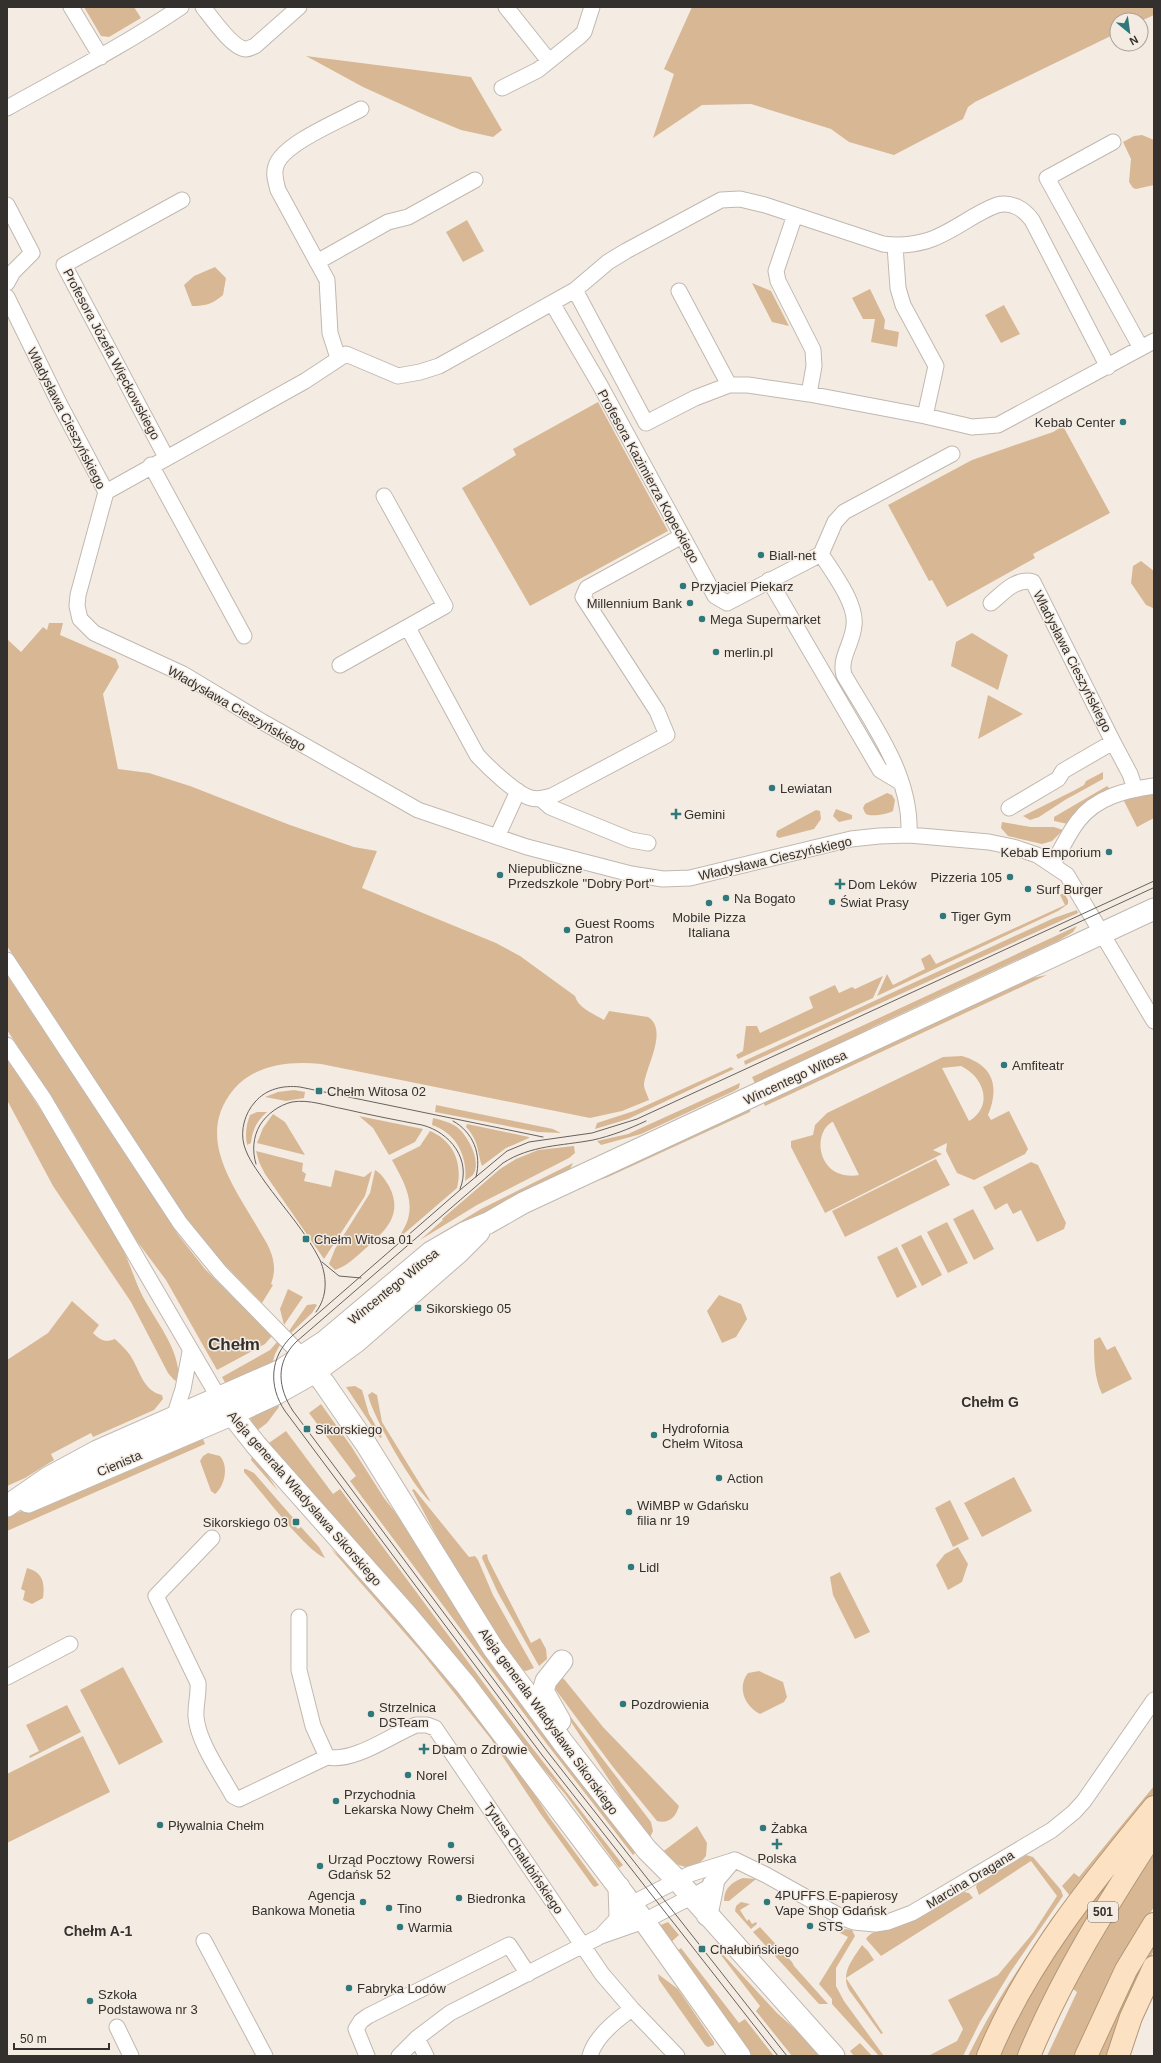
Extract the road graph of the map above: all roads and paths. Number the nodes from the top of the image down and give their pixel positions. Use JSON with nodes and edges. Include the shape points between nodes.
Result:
{"nodes":[{"id":1,"x":71,"y":7,"type":"edge"},
{"id":2,"x":181,"y":7,"type":"edge"},
{"id":3,"x":203,"y":7,"type":"edge"},
{"id":4,"x":299,"y":7,"type":"edge"},
{"id":5,"x":506,"y":7,"type":"edge"},
{"id":6,"x":592,"y":7,"type":"edge"},
{"id":7,"x":101,"y":57,"type":"junction"},
{"id":8,"x":549,"y":61,"type":"junction"},
{"id":9,"x":502,"y":88,"type":"dead end"},
{"id":10,"x":7,"y":108,"type":"edge"},
{"id":11,"x":361,"y":109,"type":"dead end"},
{"id":12,"x":1113,"y":142,"type":"dead end"},
{"id":13,"x":475,"y":180,"type":"dead end"},
{"id":14,"x":182,"y":200,"type":"dead end"},
{"id":15,"x":7,"y":205,"type":"edge"},
{"id":16,"x":795,"y":215,"type":"junction"},
{"id":17,"x":895,"y":246,"type":"junction"},
{"id":18,"x":317,"y":262,"type":"junction"},
{"id":19,"x":7,"y":283,"type":"edge"},
{"id":20,"x":575,"y":290,"type":"junction"},
{"id":21,"x":679,"y":291,"type":"dead end"},
{"id":22,"x":7,"y":297,"type":"edge"},
{"id":23,"x":552,"y":303,"type":"junction"},
{"id":24,"x":1154,"y":341,"type":"edge"},
{"id":25,"x":1141,"y":348,"type":"junction"},
{"id":26,"x":338,"y":358,"type":"junction"},
{"id":27,"x":1108,"y":366,"type":"junction"},
{"id":28,"x":729,"y":384,"type":"junction"},
{"id":29,"x":809,"y":394,"type":"junction"},
{"id":30,"x":925,"y":416,"type":"junction"},
{"id":31,"x":952,"y":454,"type":"dead end"},
{"id":32,"x":166,"y":457,"type":"junction"},
{"id":33,"x":151,"y":465,"type":"junction"},
{"id":34,"x":106,"y":492,"type":"junction"},
{"id":35,"x":384,"y":496,"type":"dead end"},
{"id":36,"x":682,"y":536,"type":"junction"},
{"id":37,"x":821,"y":554,"type":"junction"},
{"id":38,"x":769,"y":580,"type":"junction"},
{"id":39,"x":991,"y":604,"type":"dead end"},
{"id":40,"x":408,"y":628,"type":"junction"},
{"id":41,"x":244,"y":636,"type":"dead end"},
{"id":42,"x":340,"y":665,"type":"dead end"},
{"id":43,"x":1113,"y":742,"type":"junction"},
{"id":44,"x":900,"y":782,"type":"junction"},
{"id":45,"x":1154,"y":786,"type":"edge"},
{"id":46,"x":1135,"y":789,"type":"junction"},
{"id":47,"x":518,"y":791,"type":"junction"},
{"id":48,"x":541,"y":800,"type":"junction"},
{"id":49,"x":1009,"y":808,"type":"dead end"},
{"id":50,"x":909,"y":835,"type":"junction"},
{"id":51,"x":497,"y":837,"type":"junction"},
{"id":52,"x":648,"y":843,"type":"dead end"},
{"id":53,"x":1053,"y":864,"type":"junction"},
{"id":54,"x":1154,"y":909,"type":"edge"},
{"id":55,"x":1103,"y":933,"type":"junction"},
{"id":56,"x":7,"y":960,"type":"edge"},
{"id":57,"x":1154,"y":1020,"type":"edge"},
{"id":58,"x":7,"y":1045,"type":"edge"},
{"id":59,"x":488,"y":1223,"type":"junction"},
{"id":60,"x":344,"y":1351,"type":"junction"},
{"id":61,"x":190,"y":1352,"type":"junction"},
{"id":62,"x":309,"y":1364,"type":"junction"},
{"id":63,"x":333,"y":1396,"type":"junction"},
{"id":64,"x":219,"y":1398,"type":"junction"},
{"id":65,"x":231,"y":1415,"type":"junction"},
{"id":66,"x":174,"y":1417,"type":"junction"},
{"id":67,"x":7,"y":1508,"type":"edge"},
{"id":68,"x":212,"y":1538,"type":"dead end"},
{"id":69,"x":299,"y":1617,"type":"dead end"},
{"id":70,"x":70,"y":1644,"type":"dead end"},
{"id":71,"x":7,"y":1677,"type":"edge"},
{"id":72,"x":516,"y":1680,"type":"junction"},
{"id":73,"x":1154,"y":1700,"type":"edge"},
{"id":74,"x":564,"y":1744,"type":"junction"},
{"id":75,"x":327,"y":1757,"type":"junction"},
{"id":76,"x":1154,"y":1806,"type":"edge"},
{"id":77,"x":1154,"y":1832,"type":"edge"},
{"id":78,"x":735,"y":1860,"type":"junction"},
{"id":79,"x":677,"y":1880,"type":"junction"},
{"id":80,"x":713,"y":1885,"type":"junction"},
{"id":81,"x":691,"y":1897,"type":"junction"},
{"id":82,"x":625,"y":1910,"type":"junction"},
{"id":83,"x":708,"y":1915,"type":"junction"},
{"id":84,"x":644,"y":1921,"type":"junction"},
{"id":85,"x":1154,"y":1924,"type":"edge"},
{"id":86,"x":601,"y":1936,"type":"junction"},
{"id":87,"x":204,"y":1941,"type":"dead end"},
{"id":88,"x":583,"y":1946,"type":"junction"},
{"id":89,"x":1154,"y":1967,"type":"edge"},
{"id":90,"x":528,"y":1974,"type":"junction"},
{"id":91,"x":632,"y":2009,"type":"junction"},
{"id":92,"x":117,"y":2027,"type":"dead end"},
{"id":93,"x":417,"y":2038,"type":"junction"},
{"id":94,"x":131,"y":2056,"type":"edge"},
{"id":95,"x":265,"y":2056,"type":"edge"},
{"id":96,"x":367,"y":2056,"type":"edge"},
{"id":97,"x":399,"y":2056,"type":"edge"},
{"id":98,"x":426,"y":2056,"type":"edge"},
{"id":99,"x":590,"y":2056,"type":"edge"},
{"id":100,"x":677,"y":2056,"type":"edge"},
{"id":101,"x":740,"y":2056,"type":"edge"},
{"id":102,"x":834,"y":2056,"type":"edge"},
{"id":103,"x":988,"y":2056,"type":"edge"},
{"id":104,"x":1029,"y":2056,"type":"edge"},
{"id":105,"x":1086,"y":2056,"type":"edge"},
{"id":106,"x":1118,"y":2056,"type":"edge"}],
"edges":[{"from":1,"to":7,"type":"street"},
{"from":2,"to":7,"type":"street"},
{"from":3,"to":4,"type":"street","via":[[233,44],[247,49],[255,46]]},
{"from":5,"to":8,"type":"street"},
{"from":6,"to":8,"type":"street","via":[[584,32]]},
{"from":7,"to":10,"type":"street"},
{"from":8,"to":9,"type":"street","via":[[538,70]]},
{"from":11,"to":18,"type":"street","via":[[291,146],[279,158],[276,166],[274,174],[278,190]]},
{"from":12,"to":25,"type":"street","via":[[1047,178]]},
{"from":13,"to":18,"type":"street","via":[[408,217],[388,222]]},
{"from":14,"to":32,"type":"street","name":"Profesora Józefa Więckowskiego","via":[[64,265]]},
{"from":15,"to":19,"type":"street","via":[[32,253],[13,272]]},
{"from":16,"to":17,"type":"street"},
{"from":16,"to":20,"type":"street","via":[[740,199],[721,200],[608,262]]},
{"from":16,"to":29,"type":"street","via":[[776,271],[778,281],[813,350],[814,366]]},
{"from":17,"to":27,"type":"street","via":[[927,241],[998,205],[1017,206],[1032,220]]},
{"from":17,"to":30,"type":"street","via":[[898,288],[903,306],[936,366]]},
{"from":18,"to":26,"type":"street","via":[[327,280],[330,333]]},
{"from":20,"to":23,"type":"street"},
{"from":20,"to":28,"type":"street","via":[[646,423]]},
{"from":21,"to":28,"type":"street"},
{"from":22,"to":34,"type":"street","name":"Władysława Cieszyńskiego"},
{"from":23,"to":26,"type":"street","via":[[439,366],[420,372],[398,376],[346,354]]},
{"from":23,"to":36,"type":"street","name":"Profesora Kazimierza Kopeckiego"},
{"from":24,"to":25,"type":"street"},
{"from":25,"to":27,"type":"street"},
{"from":26,"to":32,"type":"street","via":[[305,381]]},
{"from":27,"to":30,"type":"street","via":[[998,425],[972,427]]},
{"from":28,"to":29,"type":"street"},
{"from":29,"to":30,"type":"street"},
{"from":31,"to":37,"type":"street","via":[[844,512],[835,522]]},
{"from":32,"to":33,"type":"street"},
{"from":33,"to":34,"type":"street"},
{"from":33,"to":41,"type":"street"},
{"from":34,"to":51,"type":"street","name":"Władysława Cieszyńskiego","via":[[78,594],[80,619],[94,633],[183,674],[261,722],[418,810]]},
{"from":35,"to":40,"type":"street","via":[[445,606]]},
{"from":36,"to":38,"type":"street","name":"Profesora Kazimierza Kopeckiego","via":[[715,596],[720,600],[727,603]]},
{"from":36,"to":48,"type":"street","via":[[587,588],[583,597],[657,711],[668,734]]},
{"from":37,"to":38,"type":"street","name":"Profesora Kazimierza Kopeckiego"},
{"from":37,"to":44,"type":"street","via":[[854,615],[855,625],[843,660],[844,675],[895,762]]},
{"from":38,"to":44,"type":"street","via":[[880,770]]},
{"from":39,"to":43,"type":"street","name":"Władysława Cieszyńskiego","via":[[1010,587],[1027,580],[1033,582]]},
{"from":40,"to":42,"type":"street"},
{"from":40,"to":47,"type":"street","via":[[477,754],[488,767]]},
{"from":43,"to":46,"type":"street","name":"Władysława Cieszyńskiego"},
{"from":43,"to":49,"type":"street","name":"Władysława Cieszyńskiego","via":[[1063,771],[1058,779]]},
{"from":44,"to":50,"type":"street","via":[[908,805]]},
{"from":45,"to":46,"type":"street"},
{"from":46,"to":53,"type":"street","via":[[1107,799],[1083,816]]},
{"from":47,"to":48,"type":"street","via":[[528,798]]},
{"from":47,"to":51,"type":"street"},
{"from":48,"to":52,"type":"street","via":[[550,807],[631,840]]},
{"from":50,"to":51,"type":"street","name":"Władysława Cieszyńskiego","via":[[851,839],[690,878],[663,879],[631,874]]},
{"from":50,"to":53,"type":"street","name":"Władysława Cieszyńskiego","via":[[995,843],[1036,855]]},
{"from":53,"to":55,"type":"street","name":"Władysława Cieszyńskiego","via":[[1067,875]]},
{"from":54,"to":55,"type":"street","name":"Wincentego Witosa"},
{"from":55,"to":57,"type":"street"},
{"from":55,"to":59,"type":"street","name":"Wincentego Witosa","via":[[549,1191]]},
{"from":56,"to":62,"type":"street","via":[[180,1223],[220,1272]]},
{"from":58,"to":61,"type":"street","via":[[60,1125]]},
{"from":59,"to":60,"type":"street","name":"Wincentego Witosa","via":[[458,1253]]},
{"from":59,"to":62,"type":"street","name":"Wincentego Witosa","via":[[431,1252],[344,1326]]},
{"from":60,"to":62,"type":"street","name":"Wincentego Witosa"},
{"from":60,"to":63,"type":"street","via":[[336,1374]]},
{"from":61,"to":64,"type":"street"},
{"from":61,"to":66,"type":"street"},
{"from":62,"to":63,"type":"street","name":"Aleja generała Władysława Sikorskiego"},
{"from":62,"to":64,"type":"street","name":"Cienista","via":[[273,1374]]},
{"from":62,"to":65,"type":"street","name":"Cienista","via":[[276,1394]]},
{"from":63,"to":72,"type":"street","name":"Aleja generała Władysława Sikorskiego","via":[[370,1450],[493,1648]]},
{"from":64,"to":65,"type":"street","name":"Aleja generała Władysława Sikorskiego"},
{"from":64,"to":66,"type":"street","name":"Cienista"},
{"from":65,"to":67,"type":"street","name":"Cienista","via":[[40,1498]]},
{"from":65,"to":82,"type":"street","name":"Aleja generała Władysława Sikorskiego","via":[[448,1663],[619,1887]]},
{"from":66,"to":67,"type":"street","name":"Cienista","via":[[68,1466]]},
{"from":68,"to":75,"type":"street","name":"Tytusa Chałubińskiego","via":[[156,1596],[198,1683],[195,1716],[197,1728],[206,1748],[233,1796],[239,1799]]},
{"from":69,"to":75,"type":"street","via":[[299,1670],[314,1726]]},
{"from":70,"to":71,"type":"street"},
{"from":72,"to":74,"type":"street","name":"Aleja generała Władysława Sikorskiego"},
{"from":72,"to":74,"type":"street","via":[[562,1661],[546,1681],[543,1691],[560,1718]]},
{"from":73,"to":78,"type":"street","name":"Marcina Dragana","via":[[1074,1812],[1030,1844],[912,1913],[888,1922],[854,1922]]},
{"from":74,"to":79,"type":"street","name":"Aleja generała Władysława Sikorskiego","via":[[647,1850]]},
{"from":75,"to":88,"type":"street","name":"Tytusa Chałubińskiego","via":[[337,1759],[351,1756],[416,1725],[435,1728]]},
{"from":76,"to":103,"type":"main road","via":[[1069,1914],[1039,1957],[1016,1997]]},
{"from":77,"to":104,"type":"main road","number":"501","via":[[1078,1954],[1056,1994]]},
{"from":78,"to":79,"type":"street"},
{"from":78,"to":80,"type":"street"},
{"from":79,"to":81,"type":"street","name":"Aleja generała Władysława Sikorskiego"},
{"from":79,"to":82,"type":"street"},
{"from":80,"to":81,"type":"street"},
{"from":80,"to":83,"type":"street"},
{"from":81,"to":83,"type":"street","name":"Aleja generała Władysława Sikorskiego"},
{"from":81,"to":84,"type":"street"},
{"from":82,"to":84,"type":"street"},
{"from":82,"to":86,"type":"street"},
{"from":83,"to":102,"type":"street","name":"Aleja generała Władysława Sikorskiego"},
{"from":84,"to":86,"type":"street"},
{"from":84,"to":101,"type":"street"},
{"from":85,"to":105,"type":"main road","via":[[1126,1970]]},
{"from":86,"to":88,"type":"street"},
{"from":87,"to":95,"type":"street"},
{"from":88,"to":90,"type":"street"},
{"from":88,"to":91,"type":"street","name":"Tytusa Chałubińskiego","via":[[602,1974]]},
{"from":89,"to":106,"type":"main road","via":[[1131,2017]]},
{"from":90,"to":93,"type":"street","via":[[450,2013]]},
{"from":90,"to":96,"type":"street","via":[[509,1945],[361,2021],[356,2029]]},
{"from":91,"to":99,"type":"street","via":[[609,2028],[591,2050]]},
{"from":91,"to":100,"type":"street","name":"Tytusa Chałubińskiego"},
{"from":92,"to":94,"type":"street"},
{"from":93,"to":97,"type":"street"},
{"from":93,"to":98,"type":"street"}]}
